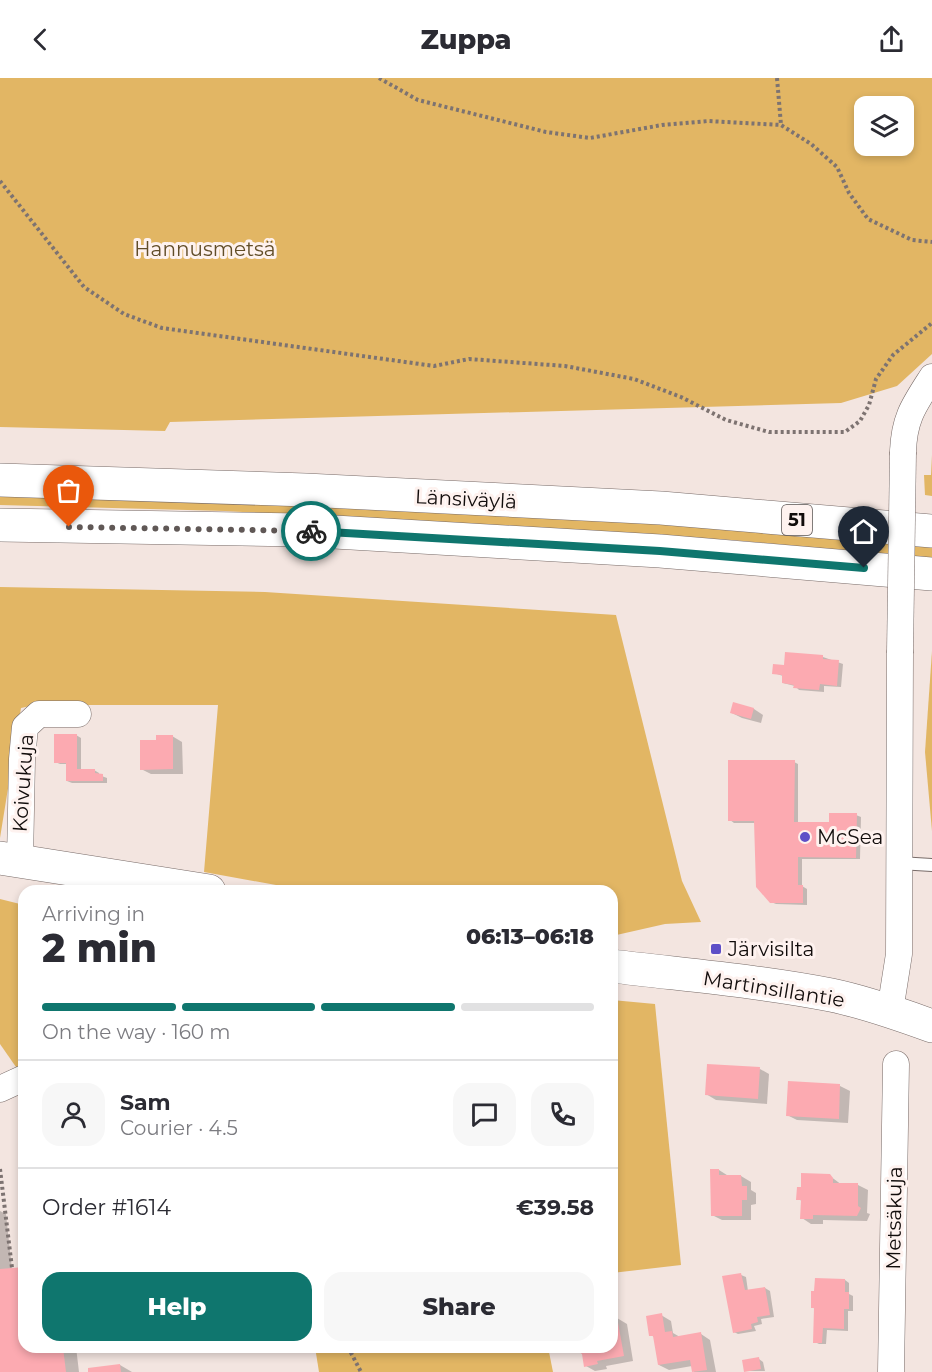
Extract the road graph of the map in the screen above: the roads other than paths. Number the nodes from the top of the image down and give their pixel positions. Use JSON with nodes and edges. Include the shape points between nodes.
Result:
{"nodes":[{"id":1,"x":932,"y":377,"type":"edge"},
{"id":2,"x":0,"y":480,"type":"edge"},
{"id":3,"x":0,"y":525,"type":"edge"},
{"id":4,"x":932,"y":531,"type":"edge"},
{"id":5,"x":932,"y":574,"type":"edge"},
{"id":6,"x":78,"y":714,"type":"dead end"},
{"id":7,"x":7,"y":863,"type":"edge"},
{"id":8,"x":899,"y":863,"type":"junction"},
{"id":9,"x":932,"y":865,"type":"edge"},
{"id":10,"x":54,"y":885,"type":"edge"},
{"id":11,"x":162,"y":885,"type":"edge"},
{"id":12,"x":618,"y":967,"type":"edge"},
{"id":13,"x":890,"y":1011,"type":"junction"},
{"id":14,"x":932,"y":1026,"type":"edge"},
{"id":15,"x":896,"y":1064,"type":"dead end"},
{"id":16,"x":18,"y":1081,"type":"edge"},
{"id":17,"x":0,"y":1089,"type":"edge"},
{"id":18,"x":891,"y":1372,"type":"edge"}],
"edges":[{"from":1,"to":8,"type":"street","bridge":true,"via":[[903,432]]},
{"from":2,"to":4,"type":"main road","name":"Länsiväylä","number":"51","via":[[661,508]]},
{"from":3,"to":5,"type":"main road","name":"Länsiväylä","number":"51","via":[[300,530],[660,551]]},
{"from":6,"to":7,"type":"street","name":"Koivukuja","via":[[39,714],[26,727]]},
{"from":7,"to":10,"type":"main road"},
{"from":7,"to":11,"type":"main road"},
{"from":8,"to":9,"type":"lane"},
{"from":8,"to":13,"type":"street","via":[[898,954]]},
{"from":12,"to":13,"type":"main road","name":"Martinsillantie","via":[[832,996]]},
{"from":13,"to":14,"type":"main road","name":"Martinsillantie"},
{"from":15,"to":18,"type":"street","name":"Metsäkuja"},
{"from":16,"to":17,"type":"street"}]}
